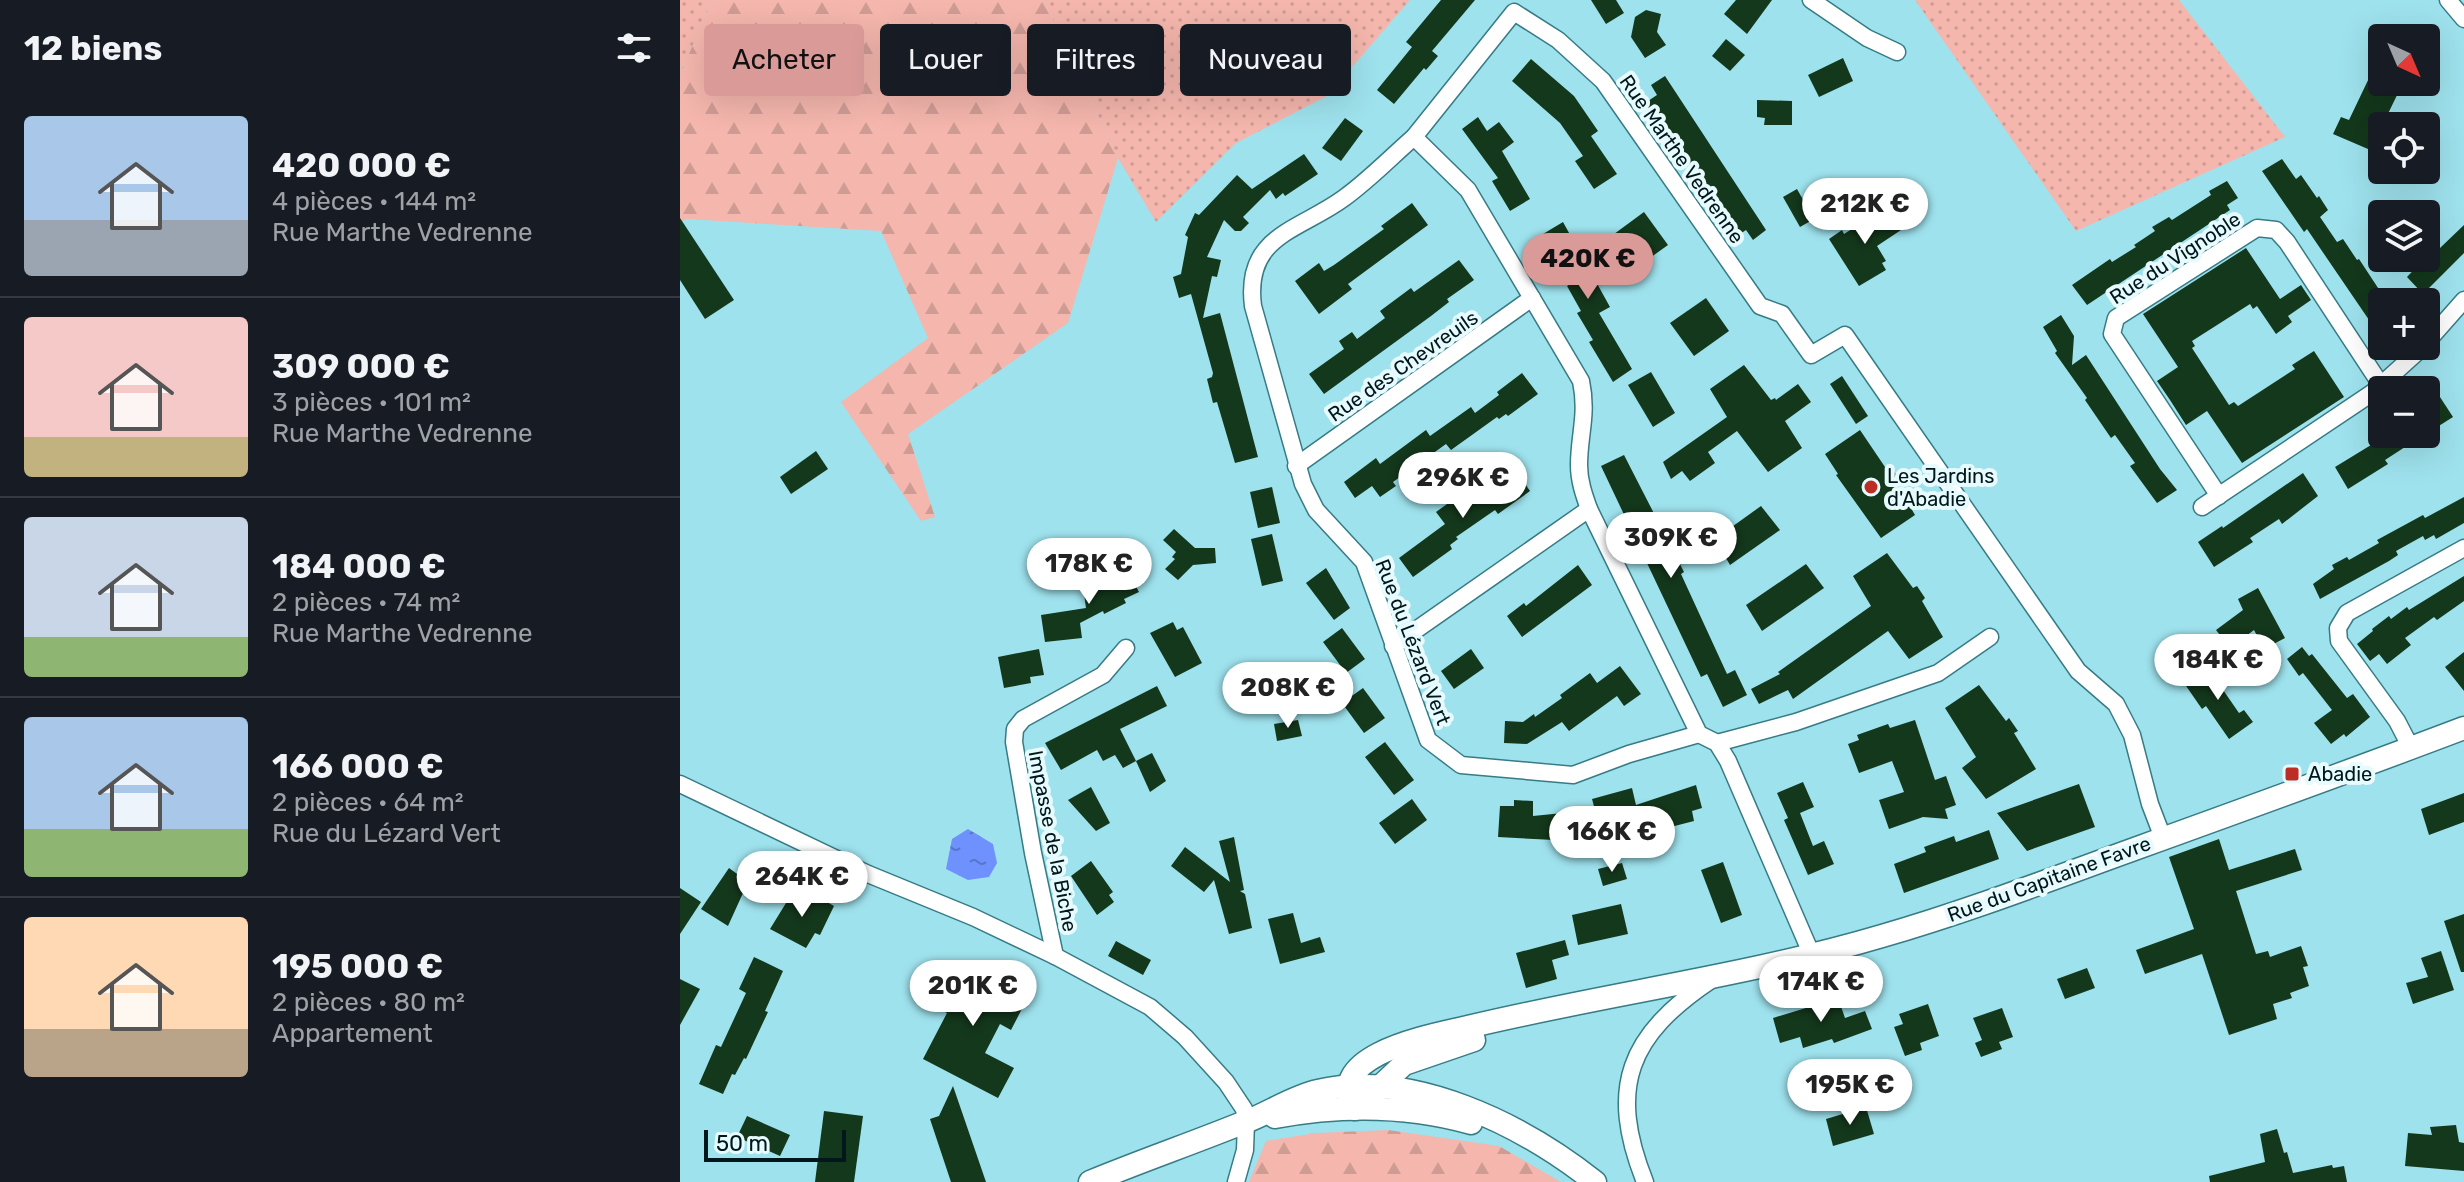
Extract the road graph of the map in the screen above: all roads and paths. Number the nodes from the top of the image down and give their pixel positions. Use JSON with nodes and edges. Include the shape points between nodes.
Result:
{"nodes":[{"id":1,"x":1811,"y":0,"type":"edge"},
{"id":2,"x":2448,"y":0,"type":"edge"},
{"id":3,"x":1519,"y":6,"type":"edge"},
{"id":4,"x":2464,"y":19,"type":"edge"},
{"id":5,"x":1897,"y":52,"type":"dead end"},
{"id":6,"x":1414,"y":137,"type":"junction"},
{"id":7,"x":1532,"y":298,"type":"junction"},
{"id":8,"x":2464,"y":300,"type":"edge"},
{"id":9,"x":2440,"y":328,"type":"edge"},
{"id":10,"x":2408,"y":360,"type":"edge"},
{"id":11,"x":2375,"y":376,"type":"edge"},
{"id":12,"x":2391,"y":376,"type":"edge"},
{"id":13,"x":2368,"y":394,"type":"edge"},
{"id":14,"x":1296,"y":466,"type":"junction"},
{"id":15,"x":2219,"y":496,"type":"junction"},
{"id":16,"x":2202,"y":507,"type":"dead end"},
{"id":17,"x":1589,"y":509,"type":"junction"},
{"id":18,"x":2464,"y":548,"type":"edge"},
{"id":19,"x":1990,"y":637,"type":"dead end"},
{"id":20,"x":1393,"y":646,"type":"junction"},
{"id":21,"x":1126,"y":648,"type":"dead end"},
{"id":22,"x":2464,"y":728,"type":"edge"},
{"id":23,"x":1699,"y":734,"type":"junction"},
{"id":24,"x":1717,"y":743,"type":"junction"},
{"id":25,"x":2411,"y":748,"type":"junction"},
{"id":26,"x":680,"y":784,"type":"edge"},
{"id":27,"x":2163,"y":838,"type":"junction"},
{"id":28,"x":1811,"y":953,"type":"junction"},
{"id":29,"x":1055,"y":956,"type":"junction"},
{"id":30,"x":1719,"y":974,"type":"junction"},
{"id":31,"x":1624,"y":993,"type":"junction"},
{"id":32,"x":1378,"y":1088,"type":"junction"},
{"id":33,"x":1350,"y":1098,"type":"junction"},
{"id":34,"x":1246,"y":1122,"type":"junction"},
{"id":35,"x":1524,"y":1136,"type":"junction"},
{"id":36,"x":1090,"y":1182,"type":"edge"},
{"id":37,"x":1236,"y":1182,"type":"edge"},
{"id":38,"x":1595,"y":1182,"type":"edge"},
{"id":39,"x":1645,"y":1182,"type":"edge"}],
"edges":[{"from":1,"to":5,"type":"street"},
{"from":2,"to":4,"type":"street"},
{"from":3,"to":6,"type":"street","name":"Rue Marthe Vedrenne"},
{"from":3,"to":27,"type":"street","name":"Rue Marthe Vedrenne","via":[[1603,81],[1760,306],[1782,314],[1811,355],[1845,335],[2078,671],[2116,704],[2132,735]]},
{"from":6,"to":7,"type":"street","via":[[1468,190]]},
{"from":6,"to":14,"type":"street","name":"Rue du Lézard Vert","via":[[1343,199],[1284,231],[1255,264],[1253,306]]},
{"from":7,"to":14,"type":"street","name":"Rue des Chevreuils"},
{"from":7,"to":17,"type":"street","via":[[1581,381],[1586,404],[1579,465]]},
{"from":8,"to":9,"type":"street"},
{"from":10,"to":12,"type":"street"},
{"from":11,"to":15,"type":"street","name":"Rue du Vignoble","via":[[2276,230],[2257,228],[2116,318],[2112,334]]},
{"from":13,"to":15,"type":"street"},
{"from":14,"to":20,"type":"street","name":"Rue du Lézard Vert","via":[[1316,510],[1364,562]]},
{"from":15,"to":16,"type":"street"},
{"from":17,"to":20,"type":"street"},
{"from":17,"to":23,"type":"street"},
{"from":18,"to":25,"type":"street","via":[[2360,605],[2341,619],[2338,628],[2339,641]]},
{"from":19,"to":24,"type":"street","via":[[1938,673]]},
{"from":20,"to":23,"type":"street","name":"Rue du Lézard Vert","via":[[1428,740],[1461,765],[1573,775]]},
{"from":21,"to":29,"type":"street","name":"Impasse de la Biche","via":[[1103,675],[1023,719],[1015,729]]},
{"from":22,"to":25,"type":"street","name":"Rue du Capitaine Favre"},
{"from":23,"to":24,"type":"street"},
{"from":24,"to":28,"type":"street"},
{"from":25,"to":27,"type":"street","name":"Rue du Capitaine Favre"},
{"from":26,"to":29,"type":"street"},
{"from":27,"to":28,"type":"street","name":"Rue du Capitaine Favre","via":[[1932,921]]},
{"from":28,"to":30,"type":"street","name":"Rue du Capitaine Favre"},
{"from":29,"to":34,"type":"street","via":[[1162,1017],[1226,1082],[1244,1109]]},
{"from":30,"to":31,"type":"street","name":"Rue du Capitaine Favre"},
{"from":30,"to":39,"type":"street","via":[[1665,1015],[1640,1047],[1628,1075],[1629,1121]]},
{"from":31,"to":32,"type":"street","name":"Rue du Capitaine Favre","via":[[1415,1058]]},
{"from":31,"to":33,"type":"street","name":"Rue du Capitaine Favre","via":[[1399,1045],[1355,1072]]},
{"from":32,"to":33,"type":"street"},
{"from":32,"to":35,"type":"street","via":[[1446,1100]]},
{"from":33,"to":34,"type":"street","via":[[1316,1101],[1280,1116]]},
{"from":33,"to":34,"type":"street","via":[[1317,1091]]},
{"from":33,"to":35,"type":"street"},
{"from":34,"to":36,"type":"street"},
{"from":34,"to":37,"type":"street"},
{"from":35,"to":38,"type":"street"}]}
